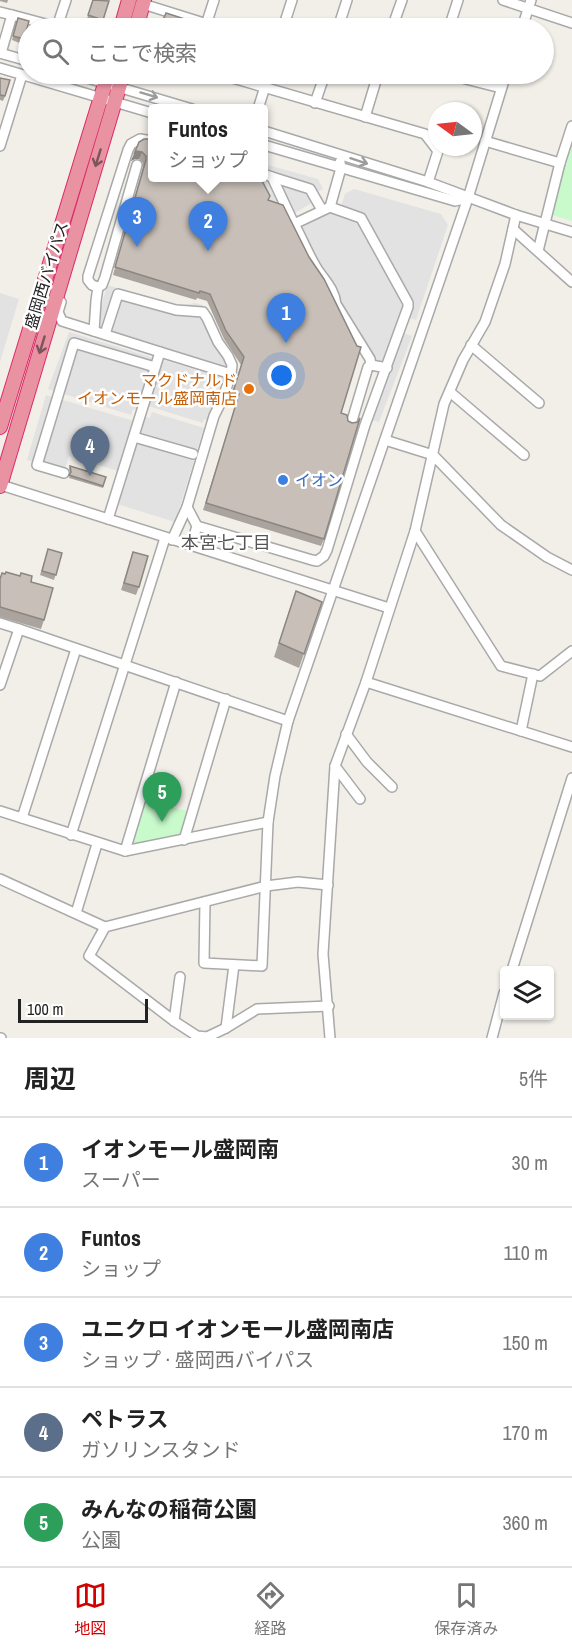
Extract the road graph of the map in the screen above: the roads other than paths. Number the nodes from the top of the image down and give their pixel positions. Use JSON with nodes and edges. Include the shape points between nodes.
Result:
{"nodes":[{"id":1,"x":66,"y":0,"type":"edge"},
{"id":2,"x":129,"y":0,"type":"edge"},
{"id":3,"x":214,"y":0,"type":"edge"},
{"id":4,"x":292,"y":0,"type":"edge"},
{"id":5,"x":347,"y":0,"type":"edge"},
{"id":6,"x":402,"y":0,"type":"edge"},
{"id":7,"x":458,"y":0,"type":"edge"},
{"id":8,"x":502,"y":0,"type":"edge"},
{"id":9,"x":144,"y":2,"type":"edge"},
{"id":10,"x":530,"y":4,"type":"edge"},
{"id":11,"x":0,"y":12,"type":"edge"},
{"id":12,"x":12,"y":15,"type":"junction"},
{"id":13,"x":23,"y":18,"type":"edge"},
{"id":14,"x":60,"y":18,"type":"edge"},
{"id":15,"x":124,"y":18,"type":"edge"},
{"id":16,"x":139,"y":18,"type":"edge"},
{"id":17,"x":185,"y":18,"type":"edge"},
{"id":18,"x":208,"y":18,"type":"edge"},
{"id":19,"x":286,"y":18,"type":"edge"},
{"id":20,"x":341,"y":18,"type":"edge"},
{"id":21,"x":396,"y":18,"type":"edge"},
{"id":22,"x":452,"y":18,"type":"edge"},
{"id":23,"x":572,"y":22,"type":"edge"},
{"id":24,"x":0,"y":53,"type":"edge"},
{"id":25,"x":18,"y":58,"type":"edge"},
{"id":26,"x":0,"y":68,"type":"edge"},
{"id":27,"x":18,"y":74,"type":"edge"},
{"id":28,"x":19,"y":84,"type":"edge"},
{"id":29,"x":53,"y":84,"type":"edge"},
{"id":30,"x":105,"y":84,"type":"edge"},
{"id":31,"x":120,"y":84,"type":"edge"},
{"id":32,"x":131,"y":84,"type":"edge"},
{"id":33,"x":252,"y":84,"type":"edge"},
{"id":34,"x":266,"y":84,"type":"edge"},
{"id":35,"x":322,"y":84,"type":"edge"},
{"id":36,"x":375,"y":84,"type":"edge"},
{"id":37,"x":485,"y":84,"type":"edge"},
{"id":38,"x":502,"y":84,"type":"edge"},
{"id":39,"x":265,"y":88,"type":"junction"},
{"id":40,"x":501,"y":88,"type":"junction"},
{"id":41,"x":101,"y":98,"type":"junction"},
{"id":42,"x":115,"y":102,"type":"junction"},
{"id":43,"x":315,"y":103,"type":"junction"},
{"id":44,"x":182,"y":104,"type":"edge"},
{"id":45,"x":259,"y":104,"type":"edge"},
{"id":46,"x":0,"y":109,"type":"edge"},
{"id":47,"x":10,"y":112,"type":"junction"},
{"id":48,"x":148,"y":112,"type":"edge"},
{"id":49,"x":365,"y":117,"type":"junction"},
{"id":50,"x":572,"y":126,"type":"edge"},
{"id":51,"x":268,"y":132,"type":"edge"},
{"id":52,"x":276,"y":135,"type":"junction"},
{"id":53,"x":148,"y":140,"type":"edge"},
{"id":54,"x":486,"y":141,"type":"junction"},
{"id":55,"x":0,"y":146,"type":"edge"},
{"id":56,"x":268,"y":146,"type":"edge"},
{"id":57,"x":560,"y":163,"type":"junction"},
{"id":58,"x":137,"y":165,"type":"dead end"},
{"id":59,"x":341,"y":168,"type":"junction"},
{"id":60,"x":268,"y":176,"type":"edge"},
{"id":61,"x":428,"y":182,"type":"junction"},
{"id":62,"x":468,"y":198,"type":"junction"},
{"id":63,"x":326,"y":208,"type":"junction"},
{"id":64,"x":516,"y":215,"type":"junction"},
{"id":65,"x":544,"y":223,"type":"junction"},
{"id":66,"x":294,"y":224,"type":"junction"},
{"id":67,"x":513,"y":229,"type":"junction"},
{"id":68,"x":572,"y":232,"type":"edge"},
{"id":69,"x":73,"y":242,"type":"junction"},
{"id":70,"x":538,"y":251,"type":"junction"},
{"id":71,"x":572,"y":282,"type":"edge"},
{"id":72,"x":98,"y":287,"type":"junction"},
{"id":73,"x":401,"y":329,"type":"junction"},
{"id":74,"x":94,"y":331,"type":"junction"},
{"id":75,"x":105,"y":334,"type":"junction"},
{"id":76,"x":421,"y":335,"type":"junction"},
{"id":77,"x":471,"y":345,"type":"junction"},
{"id":78,"x":160,"y":352,"type":"junction"},
{"id":79,"x":371,"y":365,"type":"junction"},
{"id":80,"x":155,"y":368,"type":"junction"},
{"id":81,"x":387,"y":368,"type":"junction"},
{"id":82,"x":231,"y":374,"type":"junction"},
{"id":83,"x":450,"y":392,"type":"junction"},
{"id":84,"x":539,"y":404,"type":"dead end"},
{"id":85,"x":351,"y":424,"type":"edge"},
{"id":86,"x":0,"y":427,"type":"edge"},
{"id":87,"x":134,"y":437,"type":"junction"},
{"id":88,"x":385,"y":440,"type":"junction"},
{"id":89,"x":194,"y":454,"type":"dead end"},
{"id":90,"x":432,"y":455,"type":"junction"},
{"id":91,"x":524,"y":456,"type":"dead end"},
{"id":92,"x":64,"y":473,"type":"dead end"},
{"id":93,"x":0,"y":486,"type":"edge"},
{"id":94,"x":186,"y":507,"type":"junction"},
{"id":95,"x":108,"y":519,"type":"junction"},
{"id":96,"x":197,"y":526,"type":"junction"},
{"id":97,"x":416,"y":531,"type":"junction"},
{"id":98,"x":168,"y":539,"type":"junction"},
{"id":99,"x":191,"y":546,"type":"junction"},
{"id":100,"x":572,"y":570,"type":"edge"},
{"id":101,"x":333,"y":592,"type":"junction"},
{"id":102,"x":388,"y":608,"type":"junction"},
{"id":103,"x":0,"y":623,"type":"edge"},
{"id":104,"x":19,"y":629,"type":"junction"},
{"id":105,"x":76,"y":649,"type":"junction"},
{"id":106,"x":572,"y":651,"type":"edge"},
{"id":107,"x":124,"y":665,"type":"junction"},
{"id":108,"x":533,"y":674,"type":"junction"},
{"id":109,"x":177,"y":682,"type":"junction"},
{"id":110,"x":366,"y":682,"type":"junction"},
{"id":111,"x":0,"y":685,"type":"edge"},
{"id":112,"x":226,"y":699,"type":"junction"},
{"id":113,"x":288,"y":722,"type":"junction"},
{"id":114,"x":521,"y":730,"type":"junction"},
{"id":115,"x":346,"y":735,"type":"junction"},
{"id":116,"x":572,"y":747,"type":"edge"},
{"id":117,"x":335,"y":766,"type":"junction"},
{"id":118,"x":572,"y":778,"type":"edge"},
{"id":119,"x":392,"y":787,"type":"dead end"},
{"id":120,"x":360,"y":799,"type":"dead end"},
{"id":121,"x":0,"y":811,"type":"edge"},
{"id":122,"x":22,"y":818,"type":"junction"},
{"id":123,"x":268,"y":822,"type":"junction"},
{"id":124,"x":71,"y":835,"type":"junction"},
{"id":125,"x":184,"y":840,"type":"junction"},
{"id":126,"x":97,"y":844,"type":"junction"},
{"id":127,"x":125,"y":851,"type":"junction"},
{"id":128,"x":0,"y":879,"type":"edge"},
{"id":129,"x":328,"y":885,"type":"junction"},
{"id":130,"x":266,"y":886,"type":"junction"},
{"id":131,"x":206,"y":902,"type":"junction"},
{"id":132,"x":76,"y":913,"type":"junction"},
{"id":133,"x":105,"y":927,"type":"junction"},
{"id":134,"x":234,"y":965,"type":"junction"},
{"id":135,"x":513,"y":966,"type":"edge"},
{"id":136,"x":180,"y":977,"type":"dead end"},
{"id":137,"x":329,"y":1006,"type":"junction"},
{"id":138,"x":500,"y":1008,"type":"edge"},
{"id":139,"x":174,"y":1021,"type":"junction"},
{"id":140,"x":226,"y":1029,"type":"junction"},
{"id":141,"x":330,"y":1038,"type":"edge"},
{"id":142,"x":492,"y":1038,"type":"edge"}],
"edges":[{"from":1,"to":14,"type":"street"},
{"from":2,"to":15,"type":"highway"},
{"from":3,"to":18,"type":"street"},
{"from":4,"to":19,"type":"street"},
{"from":5,"to":20,"type":"street"},
{"from":6,"to":21,"type":"street"},
{"from":7,"to":22,"type":"street"},
{"from":8,"to":10,"type":"street"},
{"from":9,"to":16,"type":"highway"},
{"from":9,"to":17,"type":"street"},
{"from":10,"to":23,"type":"street"},
{"from":11,"to":12,"type":"street"},
{"from":12,"to":13,"type":"street"},
{"from":12,"to":24,"type":"street"},
{"from":24,"to":25,"type":"street"},
{"from":26,"to":27,"type":"street"},
{"from":28,"to":47,"type":"street"},
{"from":29,"to":41,"type":"street"},
{"from":30,"to":41,"type":"highway","name":"盛岡西バイパス"},
{"from":31,"to":42,"type":"highway","name":"盛岡西バイパス"},
{"from":32,"to":44,"type":"street","one_way":true},
{"from":33,"to":39,"type":"street"},
{"from":34,"to":39,"type":"street"},
{"from":35,"to":43,"type":"street"},
{"from":36,"to":49,"type":"street"},
{"from":37,"to":40,"type":"street"},
{"from":38,"to":40,"type":"street"},
{"from":39,"to":43,"type":"street"},
{"from":39,"to":45,"type":"street"},
{"from":40,"to":54,"type":"street"},
{"from":41,"to":42,"type":"street"},
{"from":41,"to":86,"type":"highway","name":"盛岡西バイパス"},
{"from":42,"to":48,"type":"street"},
{"from":42,"to":69,"type":"highway","name":"盛岡西バイパス","one_way":true},
{"from":43,"to":49,"type":"street"},
{"from":46,"to":47,"type":"street"},
{"from":47,"to":55,"type":"street"},
{"from":49,"to":61,"type":"street","via":[[425,134],[438,151]]},
{"from":50,"to":57,"type":"street"},
{"from":51,"to":52,"type":"street"},
{"from":52,"to":59,"type":"street","via":[[295,149],[341,163]]},
{"from":52,"to":61,"type":"street","one_way":true},
{"from":53,"to":72,"type":"street","via":[[140,138],[128,150],[88,276],[89,284]]},
{"from":54,"to":57,"type":"street"},
{"from":54,"to":62,"type":"street"},
{"from":56,"to":59,"type":"street"},
{"from":57,"to":65,"type":"street"},
{"from":58,"to":72,"type":"street","via":[[105,278]]},
{"from":59,"to":62,"type":"street","via":[[455,201]]},
{"from":59,"to":63,"type":"street"},
{"from":60,"to":63,"type":"street","via":[[310,189]]},
{"from":60,"to":66,"type":"street"},
{"from":61,"to":62,"type":"street"},
{"from":62,"to":64,"type":"street"},
{"from":62,"to":76,"type":"street"},
{"from":63,"to":66,"type":"street"},
{"from":63,"to":73,"type":"street","via":[[361,218],[408,303]]},
{"from":64,"to":65,"type":"street"},
{"from":64,"to":67,"type":"street"},
{"from":65,"to":68,"type":"street"},
{"from":65,"to":70,"type":"street"},
{"from":66,"to":79,"type":"street"},
{"from":67,"to":70,"type":"street"},
{"from":67,"to":77,"type":"street","via":[[485,322]]},
{"from":69,"to":74,"type":"street","via":[[75,249],[59,317]]},
{"from":69,"to":93,"type":"highway","name":"盛岡西バイパス","one_way":true},
{"from":70,"to":71,"type":"street"},
{"from":72,"to":74,"type":"street"},
{"from":73,"to":76,"type":"street"},
{"from":73,"to":81,"type":"street"},
{"from":74,"to":75,"type":"street"},
{"from":75,"to":78,"type":"street"},
{"from":75,"to":82,"type":"street","via":[[118,294],[176,310],[203,312],[228,356]]},
{"from":76,"to":88,"type":"street"},
{"from":77,"to":83,"type":"street"},
{"from":77,"to":84,"type":"street"},
{"from":78,"to":80,"type":"street"},
{"from":78,"to":82,"type":"street"},
{"from":79,"to":81,"type":"street"},
{"from":79,"to":85,"type":"street"},
{"from":80,"to":87,"type":"street"},
{"from":80,"to":92,"type":"street","via":[[74,343],[37,465]]},
{"from":81,"to":96,"type":"street","via":[[324,556],[312,560]]},
{"from":82,"to":94,"type":"street"},
{"from":83,"to":90,"type":"street"},
{"from":83,"to":91,"type":"street"},
{"from":87,"to":89,"type":"street"},
{"from":87,"to":95,"type":"street"},
{"from":88,"to":90,"type":"street"},
{"from":88,"to":101,"type":"street"},
{"from":90,"to":97,"type":"street"},
{"from":90,"to":100,"type":"street","via":[[501,525]]},
{"from":93,"to":95,"type":"street"},
{"from":94,"to":96,"type":"street"},
{"from":94,"to":98,"type":"street"},
{"from":95,"to":98,"type":"street"},
{"from":96,"to":99,"type":"street"},
{"from":97,"to":102,"type":"street"},
{"from":97,"to":108,"type":"street","via":[[501,666]]},
{"from":98,"to":99,"type":"street"},
{"from":98,"to":107,"type":"street"},
{"from":99,"to":101,"type":"street"},
{"from":101,"to":102,"type":"street"},
{"from":101,"to":113,"type":"street"},
{"from":102,"to":110,"type":"street"},
{"from":103,"to":104,"type":"street"},
{"from":104,"to":105,"type":"street"},
{"from":104,"to":111,"type":"street"},
{"from":105,"to":107,"type":"street"},
{"from":105,"to":122,"type":"street"},
{"from":106,"to":108,"type":"street","via":[[540,676]]},
{"from":107,"to":109,"type":"street"},
{"from":107,"to":124,"type":"street"},
{"from":108,"to":114,"type":"street"},
{"from":109,"to":112,"type":"street"},
{"from":109,"to":127,"type":"street"},
{"from":110,"to":114,"type":"street"},
{"from":110,"to":115,"type":"street"},
{"from":112,"to":113,"type":"street"},
{"from":112,"to":125,"type":"street"},
{"from":113,"to":123,"type":"street","via":[[274,776]]},
{"from":114,"to":116,"type":"street"},
{"from":115,"to":117,"type":"street"},
{"from":115,"to":119,"type":"street"},
{"from":117,"to":120,"type":"street"},
{"from":117,"to":129,"type":"street"},
{"from":118,"to":135,"type":"street"},
{"from":121,"to":122,"type":"street"},
{"from":122,"to":124,"type":"street"},
{"from":123,"to":125,"type":"street"},
{"from":123,"to":130,"type":"street"},
{"from":124,"to":126,"type":"street"},
{"from":125,"to":127,"type":"street"},
{"from":126,"to":127,"type":"street"},
{"from":126,"to":132,"type":"street"},
{"from":128,"to":132,"type":"street"},
{"from":129,"to":130,"type":"street","via":[[298,882]]},
{"from":129,"to":137,"type":"street","via":[[323,954]]},
{"from":130,"to":131,"type":"street"},
{"from":130,"to":134,"type":"street","via":[[262,966]]},
{"from":131,"to":133,"type":"street"},
{"from":131,"to":134,"type":"street","via":[[204,963]]},
{"from":132,"to":133,"type":"street"},
{"from":133,"to":139,"type":"street","via":[[89,956]]},
{"from":134,"to":140,"type":"street"},
{"from":136,"to":139,"type":"street"},
{"from":137,"to":140,"type":"street","via":[[257,1009]]},
{"from":137,"to":141,"type":"street"},
{"from":138,"to":142,"type":"street"},
{"from":139,"to":140,"type":"street","via":[[197,1036],[207,1037]]}]}
